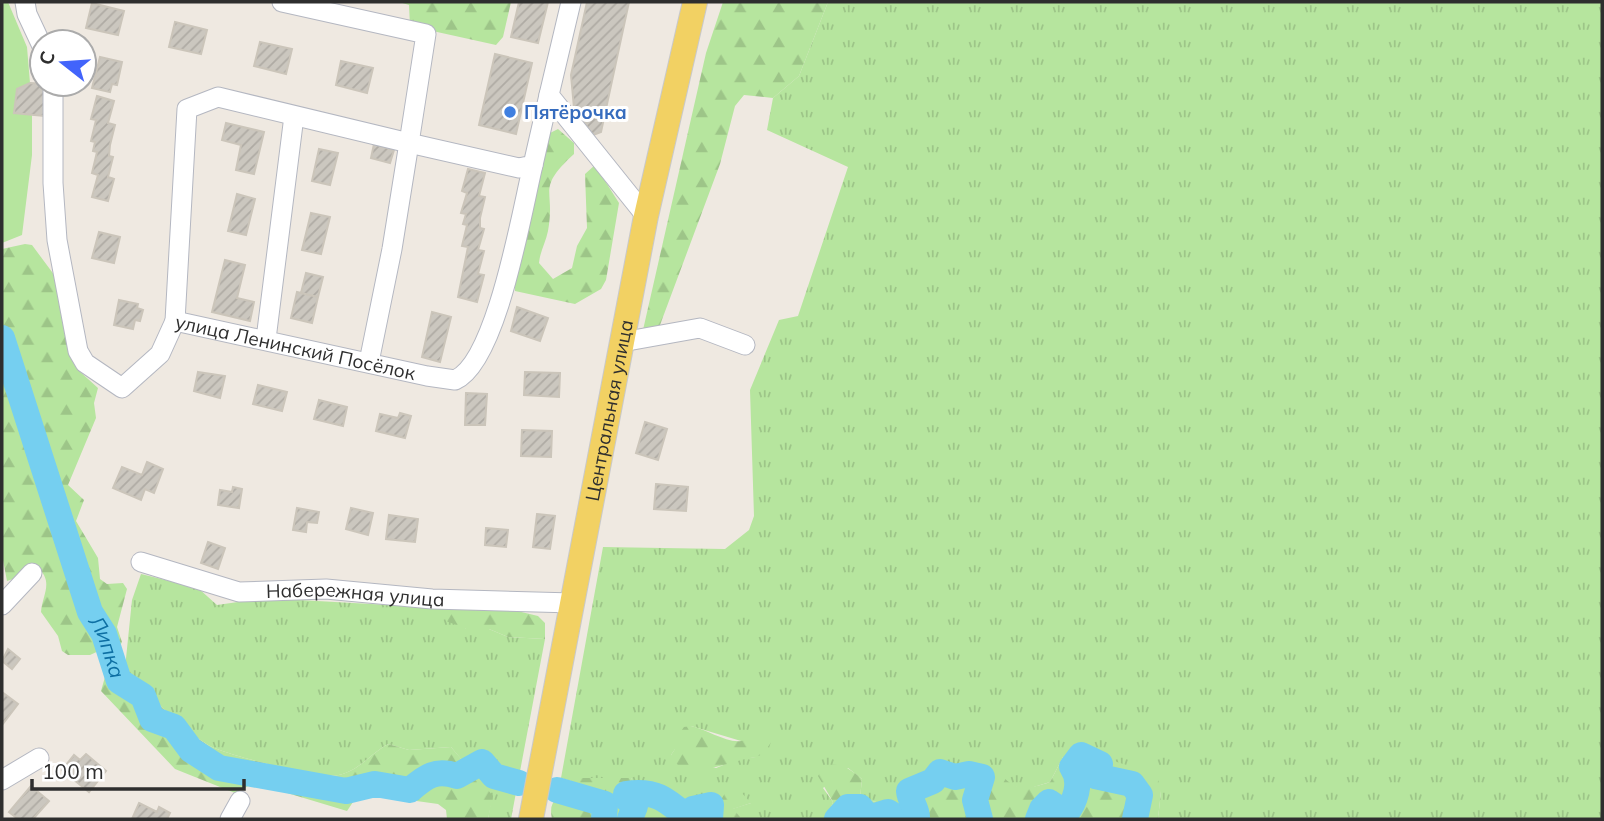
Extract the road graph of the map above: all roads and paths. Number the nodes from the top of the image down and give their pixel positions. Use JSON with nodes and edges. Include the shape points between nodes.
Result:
{"nodes":[{"id":1,"x":25,"y":2,"type":"edge"},
{"id":2,"x":282,"y":2,"type":"edge"},
{"id":3,"x":571,"y":2,"type":"edge"},
{"id":4,"x":695,"y":2,"type":"edge"},
{"id":5,"x":34,"y":28,"type":"edge"},
{"id":6,"x":548,"y":95,"type":"junction"},
{"id":7,"x":53,"y":98,"type":"edge"},
{"id":8,"x":294,"y":116,"type":"junction"},
{"id":9,"x":409,"y":143,"type":"junction"},
{"id":10,"x":533,"y":165,"type":"junction"},
{"id":11,"x":646,"y":216,"type":"junction"},
{"id":12,"x":174,"y":321,"type":"junction"},
{"id":13,"x":266,"y":339,"type":"junction"},
{"id":14,"x":621,"y":342,"type":"junction"},
{"id":15,"x":745,"y":345,"type":"dead end"},
{"id":16,"x":369,"y":362,"type":"junction"},
{"id":17,"x":141,"y":562,"type":"dead end"},
{"id":18,"x":32,"y":573,"type":"dead end"},
{"id":19,"x":573,"y":603,"type":"junction"},
{"id":20,"x":2,"y":604,"type":"edge"},
{"id":21,"x":39,"y":758,"type":"dead end"},
{"id":22,"x":2,"y":780,"type":"edge"},
{"id":23,"x":531,"y":819,"type":"edge"}],
"edges":[{"from":1,"to":5,"type":"street"},
{"from":2,"to":9,"type":"street","via":[[426,34]]},
{"from":3,"to":6,"type":"street","name":"улица Ленинский Посёлок"},
{"from":4,"to":11,"type":"main road","name":"Центральная улица"},
{"from":6,"to":10,"type":"street","name":"улица Ленинский Посёлок"},
{"from":6,"to":11,"type":"street"},
{"from":7,"to":12,"type":"street","via":[[57,240],[78,351],[85,363],[122,388],[160,354]]},
{"from":8,"to":9,"type":"street","name":"улица Ленинский Посёлок"},
{"from":8,"to":12,"type":"street","name":"улица Ленинский Посёлок","via":[[218,97],[187,109]]},
{"from":8,"to":13,"type":"street"},
{"from":9,"to":10,"type":"street","name":"улица Ленинский Посёлок","via":[[519,169]]},
{"from":9,"to":16,"type":"street"},
{"from":10,"to":16,"type":"street","name":"улица Ленинский Посёлок","via":[[503,295],[471,369],[455,380]]},
{"from":11,"to":14,"type":"main road","name":"Центральная улица"},
{"from":12,"to":13,"type":"street","name":"улица Ленинский Посёлок"},
{"from":13,"to":16,"type":"street","name":"улица Ленинский Посёлок"},
{"from":14,"to":15,"type":"street","via":[[700,328]]},
{"from":14,"to":19,"type":"main road","name":"Центральная улица"},
{"from":17,"to":19,"type":"street","name":"Набережная улица","via":[[239,592],[326,589],[432,599]]},
{"from":18,"to":20,"type":"street"},
{"from":19,"to":23,"type":"main road","name":"Центральная улица"},
{"from":21,"to":22,"type":"street"}]}
